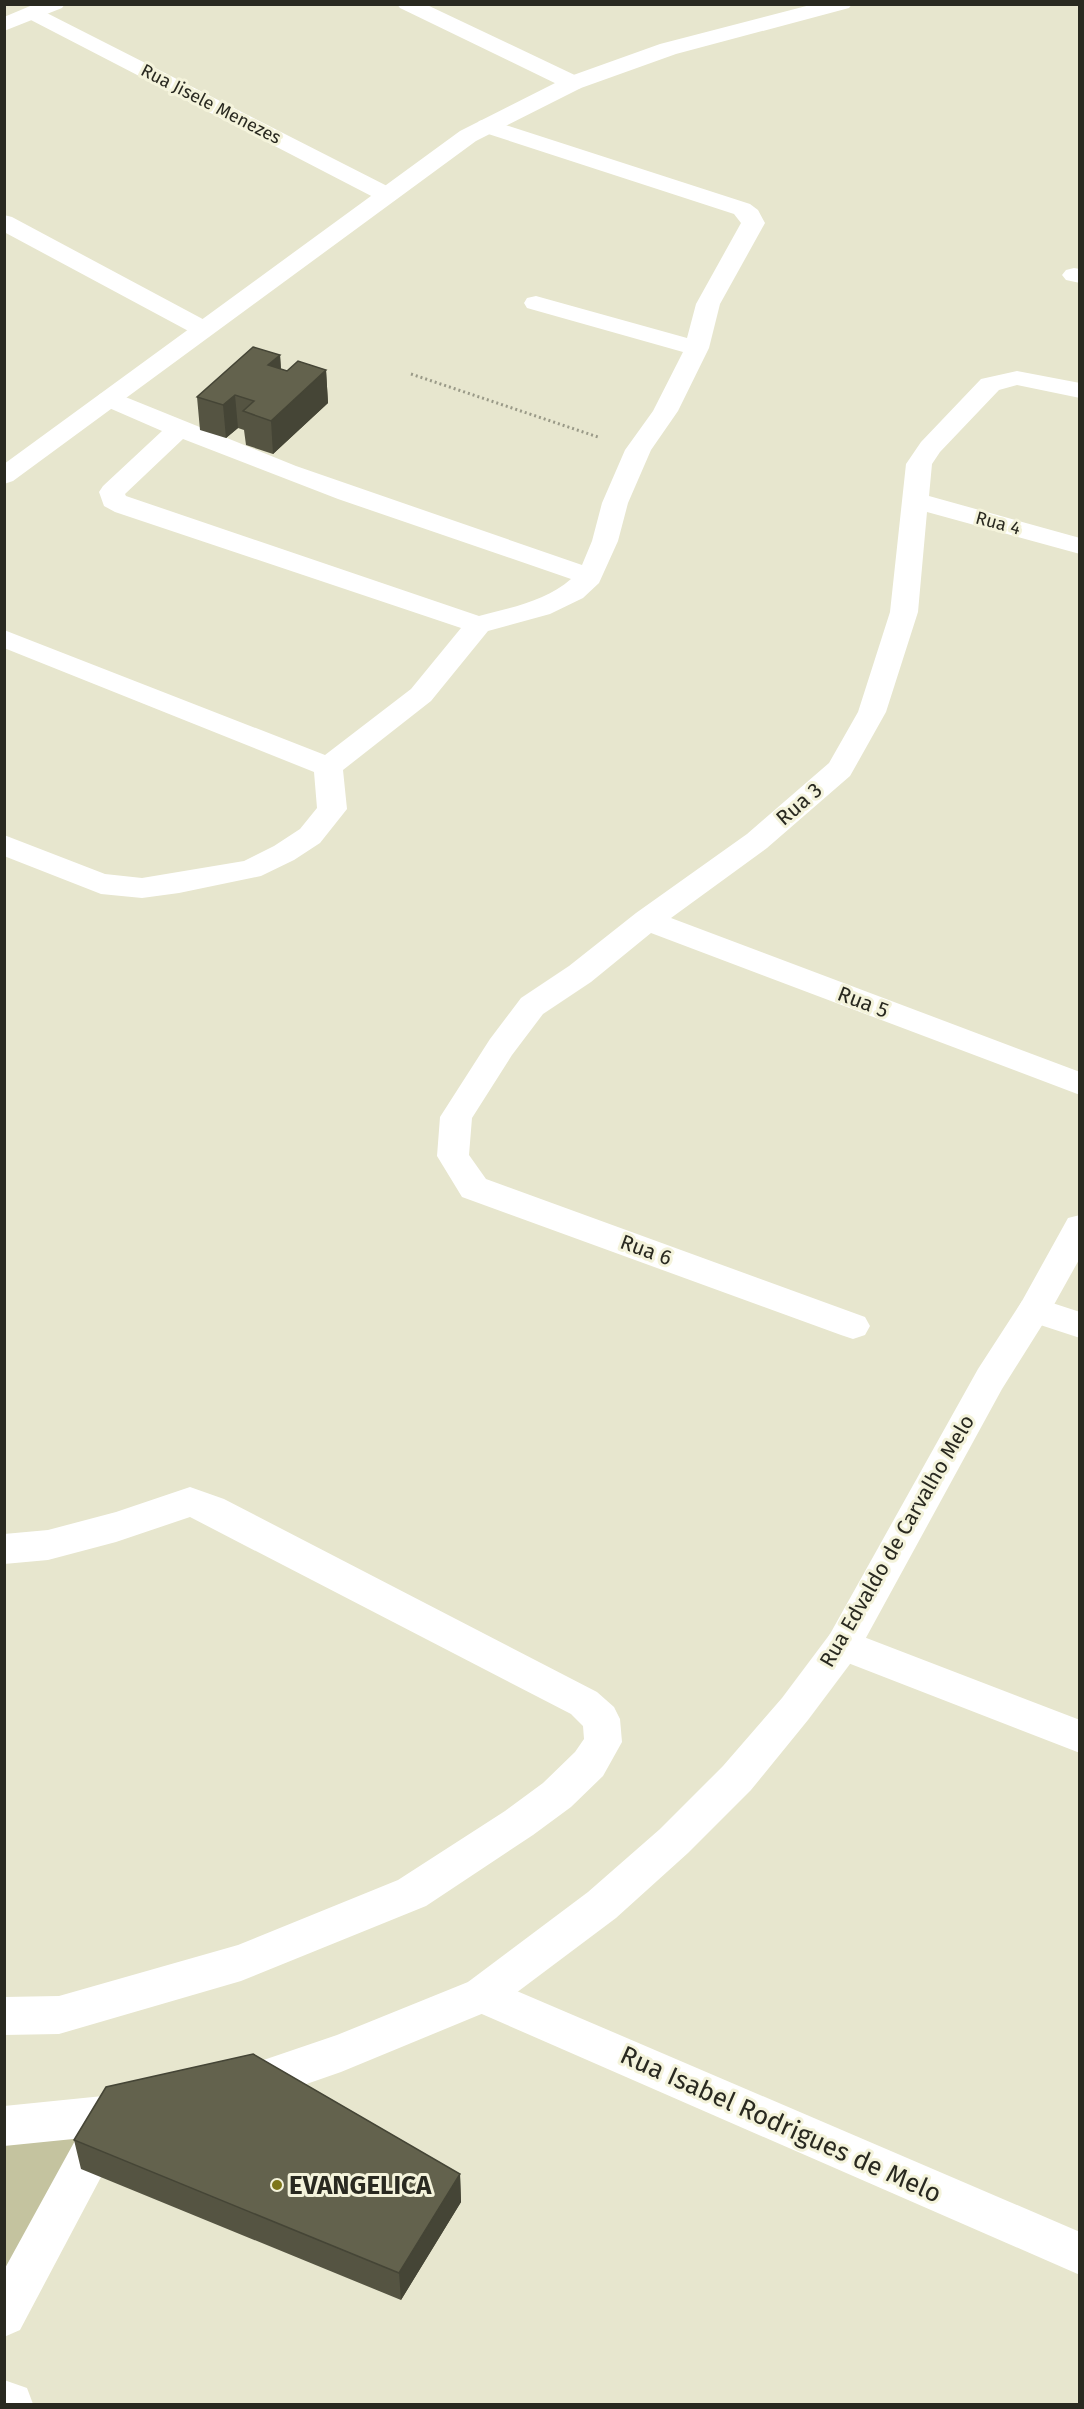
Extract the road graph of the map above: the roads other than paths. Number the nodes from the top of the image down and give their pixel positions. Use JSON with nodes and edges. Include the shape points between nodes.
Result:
{"nodes":[{"id":1,"x":407,"y":4,"type":"edge"},
{"id":2,"x":842,"y":4,"type":"edge"},
{"id":3,"x":815,"y":7,"type":"edge"},
{"id":4,"x":45,"y":9,"type":"edge"},
{"id":5,"x":4,"y":25,"type":"edge"},
{"id":6,"x":573,"y":83,"type":"junction"},
{"id":7,"x":487,"y":126,"type":"junction"},
{"id":8,"x":387,"y":195,"type":"junction"},
{"id":9,"x":4,"y":222,"type":"edge"},
{"id":10,"x":536,"y":303,"type":"dead end"},
{"id":11,"x":203,"y":329,"type":"junction"},
{"id":12,"x":697,"y":348,"type":"junction"},
{"id":13,"x":1080,"y":391,"type":"edge"},
{"id":14,"x":109,"y":399,"type":"junction"},
{"id":15,"x":178,"y":430,"type":"junction"},
{"id":16,"x":4,"y":476,"type":"edge"},
{"id":17,"x":916,"y":501,"type":"junction"},
{"id":18,"x":1080,"y":546,"type":"edge"},
{"id":19,"x":590,"y":577,"type":"junction"},
{"id":20,"x":477,"y":625,"type":"junction"},
{"id":21,"x":4,"y":638,"type":"edge"},
{"id":22,"x":328,"y":767,"type":"junction"},
{"id":23,"x":4,"y":845,"type":"edge"},
{"id":24,"x":646,"y":920,"type":"junction"},
{"id":25,"x":1080,"y":1084,"type":"edge"},
{"id":26,"x":453,"y":1156,"type":"joint"},
{"id":27,"x":1080,"y":1227,"type":"edge"},
{"id":28,"x":1034,"y":1310,"type":"junction"},
{"id":29,"x":1080,"y":1325,"type":"edge"},
{"id":30,"x":853,"y":1326,"type":"dead end"},
{"id":31,"x":4,"y":1549,"type":"edge"},
{"id":32,"x":843,"y":1645,"type":"junction"},
{"id":33,"x":1080,"y":1737,"type":"edge"},
{"id":34,"x":482,"y":1995,"type":"junction"},
{"id":35,"x":4,"y":2016,"type":"edge"},
{"id":36,"x":213,"y":2093,"type":"edge"},
{"id":37,"x":168,"y":2103,"type":"edge"},
{"id":38,"x":113,"y":2115,"type":"junction"},
{"id":39,"x":4,"y":2126,"type":"edge"},
{"id":40,"x":1080,"y":2254,"type":"edge"},
{"id":41,"x":4,"y":2314,"type":"edge"},
{"id":42,"x":4,"y":2402,"type":"edge"},
{"id":43,"x":11,"y":2404,"type":"edge"}],
"edges":[{"from":1,"to":6,"type":"street"},
{"from":2,"to":3,"type":"street"},
{"from":3,"to":6,"type":"street","via":[[668,49]]},
{"from":4,"to":5,"type":"street"},
{"from":4,"to":8,"type":"street","name":"Rua Jisele Menezes"},
{"from":6,"to":7,"type":"street"},
{"from":7,"to":8,"type":"street"},
{"from":7,"to":12,"type":"street","via":[[742,209],[750,215],[753,223],[708,304]]},
{"from":8,"to":11,"type":"street"},
{"from":9,"to":11,"type":"street"},
{"from":10,"to":12,"type":"street"},
{"from":11,"to":14,"type":"street"},
{"from":12,"to":19,"type":"street","via":[[665,411],[638,450]]},
{"from":13,"to":17,"type":"street","name":"Rua 3","via":[[1017,378],[990,384],[930,447],[919,464]]},
{"from":14,"to":15,"type":"street"},
{"from":14,"to":16,"type":"street"},
{"from":15,"to":19,"type":"street","via":[[290,474]]},
{"from":15,"to":20,"type":"street","via":[[112,492],[113,500]]},
{"from":17,"to":18,"type":"street","name":"Rua 4"},
{"from":17,"to":24,"type":"street","name":"Rua 3","via":[[903,612],[888,667],[872,712],[840,770],[757,841]]},
{"from":19,"to":20,"type":"street","via":[[573,592],[540,608]]},
{"from":20,"to":22,"type":"street","via":[[421,694]]},
{"from":21,"to":22,"type":"street"},
{"from":22,"to":23,"type":"street","via":[[332,809],[310,836],[251,869],[142,888],[101,884]]},
{"from":24,"to":25,"type":"street","name":"Rua 5"},
{"from":24,"to":26,"type":"street","name":"Rua 3","via":[[580,974],[532,1006],[456,1117]]},
{"from":26,"to":30,"type":"street","name":"Rua 6","via":[[474,1188]]},
{"from":27,"to":28,"type":"street","name":"Rua Edvaldo de Carvalho Melo"},
{"from":28,"to":29,"type":"street"},
{"from":28,"to":32,"type":"street","name":"Rua Edvaldo de Carvalho Melo","via":[[990,1379]]},
{"from":31,"to":35,"type":"street","via":[[48,1545],[190,1502],[211,1509],[584,1703],[601,1719],[603,1742],[589,1764],[557,1796],[412,1893],[241,1963],[58,2015]]},
{"from":32,"to":33,"type":"street"},
{"from":32,"to":34,"type":"street","name":"Rua Edvaldo de Carvalho Melo","via":[[737,1778],[674,1841],[602,1905]]},
{"from":34,"to":36,"type":"street","name":"Rua Edvaldo de Carvalho Melo","via":[[340,2054],[257,2083]]},
{"from":34,"to":40,"type":"street","name":"Rua Isabel Rodrigues de Melo"},
{"from":37,"to":38,"type":"street"},
{"from":38,"to":39,"type":"street"},
{"from":38,"to":41,"type":"street"},
{"from":42,"to":43,"type":"street"}]}
